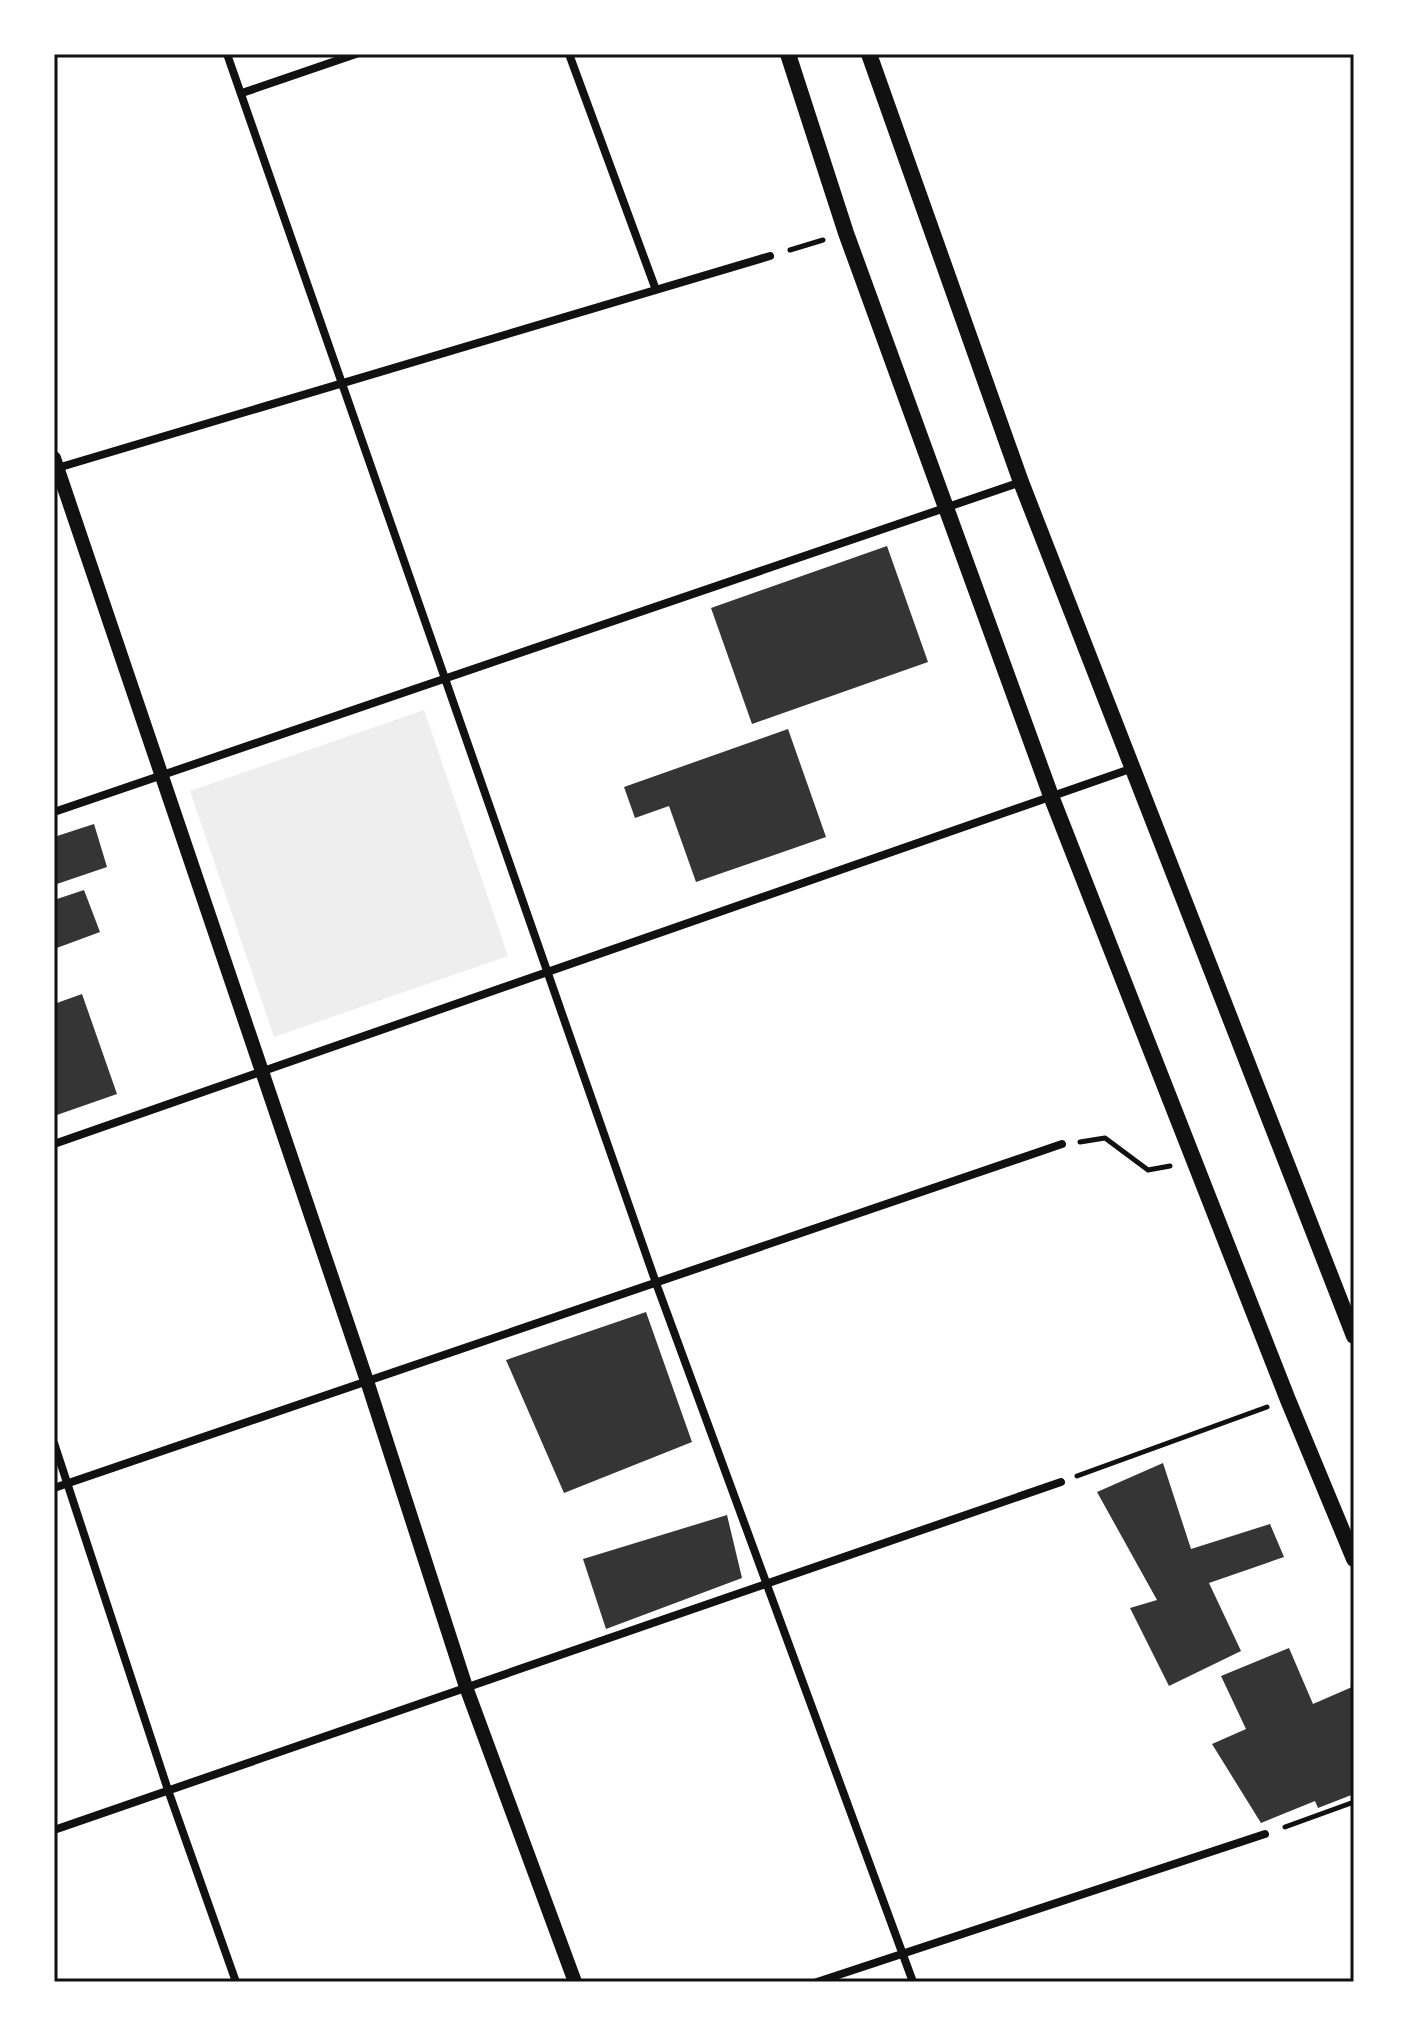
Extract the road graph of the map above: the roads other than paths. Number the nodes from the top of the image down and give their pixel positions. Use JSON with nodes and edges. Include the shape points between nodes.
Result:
{"nodes":[{"id":1,"x":227,"y":54,"type":"edge"},
{"id":2,"x":356,"y":54,"type":"edge"},
{"id":3,"x":569,"y":54,"type":"edge"},
{"id":4,"x":788,"y":54,"type":"edge"},
{"id":5,"x":869,"y":54,"type":"edge"},
{"id":6,"x":242,"y":93,"type":"junction"},
{"id":7,"x":770,"y":256,"type":"road end"},
{"id":8,"x":656,"y":290,"type":"junction"},
{"id":9,"x":342,"y":383,"type":"junction"},
{"id":10,"x":55,"y":465,"type":"edge"},
{"id":11,"x":1021,"y":482,"type":"junction"},
{"id":12,"x":944,"y":508,"type":"junction"},
{"id":13,"x":444,"y":679,"type":"junction"},
{"id":14,"x":1133,"y":768,"type":"junction"},
{"id":15,"x":161,"y":776,"type":"junction"},
{"id":16,"x":1051,"y":796,"type":"junction"},
{"id":17,"x":54,"y":812,"type":"edge"},
{"id":18,"x":546,"y":972,"type":"junction"},
{"id":19,"x":262,"y":1071,"type":"junction"},
{"id":20,"x":54,"y":1144,"type":"edge"},
{"id":21,"x":1062,"y":1144,"type":"road end"},
{"id":22,"x":656,"y":1283,"type":"junction"},
{"id":23,"x":1354,"y":1336,"type":"edge"},
{"id":24,"x":367,"y":1381,"type":"junction"},
{"id":25,"x":54,"y":1443,"type":"edge"},
{"id":26,"x":1061,"y":1482,"type":"road end"},
{"id":27,"x":67,"y":1484,"type":"junction"},
{"id":28,"x":54,"y":1488,"type":"edge"},
{"id":29,"x":1354,"y":1559,"type":"edge"},
{"id":30,"x":766,"y":1584,"type":"junction"},
{"id":31,"x":466,"y":1687,"type":"junction"},
{"id":32,"x":168,"y":1790,"type":"junction"},
{"id":33,"x":54,"y":1830,"type":"edge"},
{"id":34,"x":1265,"y":1834,"type":"road end"},
{"id":35,"x":902,"y":1954,"type":"junction"},
{"id":36,"x":236,"y":1982,"type":"edge"},
{"id":37,"x":575,"y":1982,"type":"edge"},
{"id":38,"x":817,"y":1982,"type":"edge"},
{"id":39,"x":913,"y":1982,"type":"edge"}],
"edges":[{"from":1,"to":6,"type":"street"},
{"from":2,"to":6,"type":"street"},
{"from":3,"to":8,"type":"street"},
{"from":4,"to":12,"type":"main road"},
{"from":5,"to":11,"type":"main road"},
{"from":6,"to":9,"type":"street"},
{"from":7,"to":8,"type":"street"},
{"from":8,"to":9,"type":"street"},
{"from":9,"to":10,"type":"street"},
{"from":9,"to":13,"type":"street"},
{"from":10,"to":15,"type":"street"},
{"from":11,"to":12,"type":"street"},
{"from":11,"to":14,"type":"main road"},
{"from":12,"to":13,"type":"street"},
{"from":12,"to":16,"type":"main road"},
{"from":13,"to":15,"type":"street"},
{"from":13,"to":18,"type":"street"},
{"from":14,"to":16,"type":"street"},
{"from":14,"to":23,"type":"main road"},
{"from":15,"to":17,"type":"street"},
{"from":15,"to":19,"type":"street"},
{"from":16,"to":18,"type":"street"},
{"from":16,"to":29,"type":"main road"},
{"from":18,"to":19,"type":"street"},
{"from":18,"to":22,"type":"street"},
{"from":19,"to":20,"type":"street"},
{"from":19,"to":24,"type":"street"},
{"from":21,"to":22,"type":"street"},
{"from":22,"to":24,"type":"street"},
{"from":22,"to":30,"type":"street"},
{"from":24,"to":27,"type":"street"},
{"from":24,"to":31,"type":"street"},
{"from":25,"to":27,"type":"street"},
{"from":26,"to":30,"type":"street"},
{"from":27,"to":28,"type":"street"},
{"from":27,"to":32,"type":"street"},
{"from":30,"to":31,"type":"street"},
{"from":30,"to":35,"type":"street"},
{"from":31,"to":32,"type":"street"},
{"from":31,"to":37,"type":"street"},
{"from":32,"to":33,"type":"street"},
{"from":32,"to":36,"type":"street"},
{"from":34,"to":35,"type":"street"},
{"from":35,"to":38,"type":"street"},
{"from":35,"to":39,"type":"street"}]}
